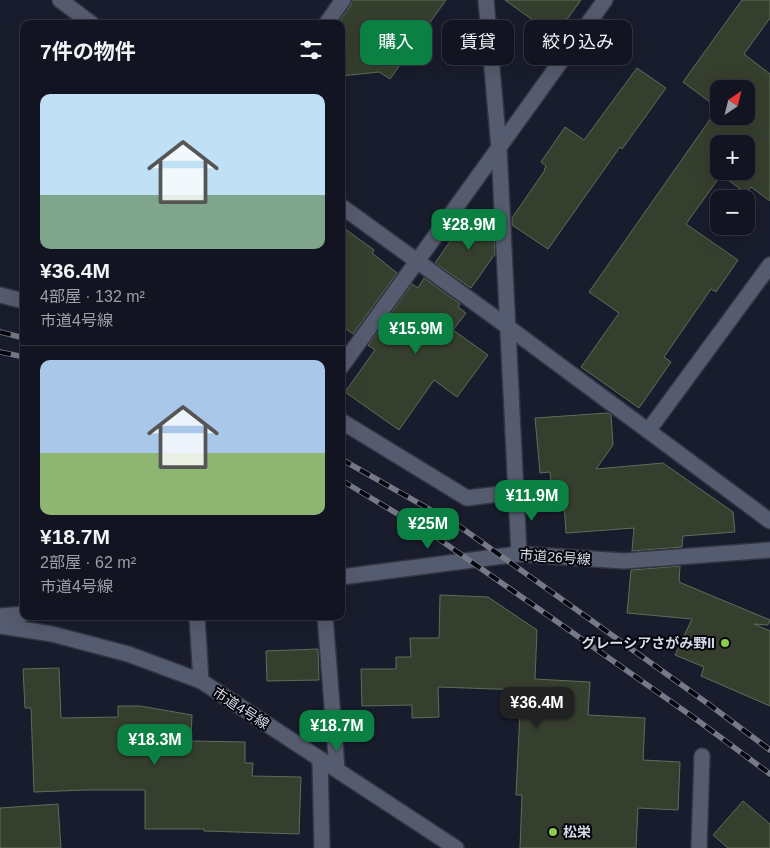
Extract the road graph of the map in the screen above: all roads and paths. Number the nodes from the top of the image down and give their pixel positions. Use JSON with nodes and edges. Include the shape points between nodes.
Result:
{"nodes":[{"id":1,"x":60,"y":0,"type":"edge"},
{"id":2,"x":343,"y":0,"type":"edge"},
{"id":3,"x":486,"y":0,"type":"edge"},
{"id":4,"x":605,"y":0,"type":"edge"},
{"id":5,"x":87,"y":20,"type":"edge"},
{"id":6,"x":329,"y":20,"type":"edge"},
{"id":7,"x":499,"y":148,"type":"junction"},
{"id":8,"x":345,"y":209,"type":"edge"},
{"id":9,"x":418,"y":261,"type":"junction"},
{"id":10,"x":770,"y":265,"type":"edge"},
{"id":11,"x":0,"y":295,"type":"edge"},
{"id":12,"x":20,"y":300,"type":"edge"},
{"id":13,"x":508,"y":327,"type":"junction"},
{"id":14,"x":345,"y":361,"type":"edge"},
{"id":15,"x":345,"y":423,"type":"edge"},
{"id":16,"x":648,"y":431,"type":"junction"},
{"id":17,"x":516,"y":492,"type":"junction"},
{"id":18,"x":770,"y":521,"type":"edge"},
{"id":19,"x":770,"y":550,"type":"edge"},
{"id":20,"x":519,"y":554,"type":"junction"},
{"id":21,"x":345,"y":576,"type":"edge"},
{"id":22,"x":20,"y":614,"type":"edge"},
{"id":23,"x":0,"y":616,"type":"edge"},
{"id":24,"x":198,"y":620,"type":"edge"},
{"id":25,"x":325,"y":620,"type":"edge"},
{"id":26,"x":0,"y":626,"type":"edge"},
{"id":27,"x":200,"y":682,"type":"junction"},
{"id":28,"x":702,"y":756,"type":"dead end"},
{"id":29,"x":320,"y":760,"type":"junction"},
{"id":30,"x":337,"y":770,"type":"junction"},
{"id":31,"x":322,"y":848,"type":"edge"},
{"id":32,"x":456,"y":848,"type":"edge"},
{"id":33,"x":699,"y":848,"type":"edge"}],
"edges":[{"from":1,"to":5,"type":"street"},
{"from":2,"to":6,"type":"street"},
{"from":3,"to":7,"type":"street"},
{"from":4,"to":7,"type":"street"},
{"from":7,"to":9,"type":"street"},
{"from":7,"to":13,"type":"street"},
{"from":8,"to":9,"type":"street"},
{"from":9,"to":13,"type":"street"},
{"from":9,"to":14,"type":"street"},
{"from":10,"to":16,"type":"street"},
{"from":11,"to":12,"type":"street"},
{"from":13,"to":16,"type":"street"},
{"from":13,"to":17,"type":"street"},
{"from":15,"to":17,"type":"street","via":[[467,498]]},
{"from":16,"to":18,"type":"street"},
{"from":17,"to":20,"type":"street"},
{"from":19,"to":20,"type":"street","name":"市道26号線","via":[[624,562]]},
{"from":20,"to":21,"type":"street","name":"市道26号線"},
{"from":22,"to":23,"type":"street"},
{"from":24,"to":27,"type":"street"},
{"from":25,"to":30,"type":"street"},
{"from":26,"to":27,"type":"street","name":"市道4号線","via":[[52,634],[128,654]]},
{"from":27,"to":29,"type":"street","name":"市道4号線"},
{"from":28,"to":33,"type":"street"},
{"from":29,"to":30,"type":"street","name":"市道4号線"},
{"from":29,"to":31,"type":"street"},
{"from":30,"to":32,"type":"street","name":"市道4号線"}]}
